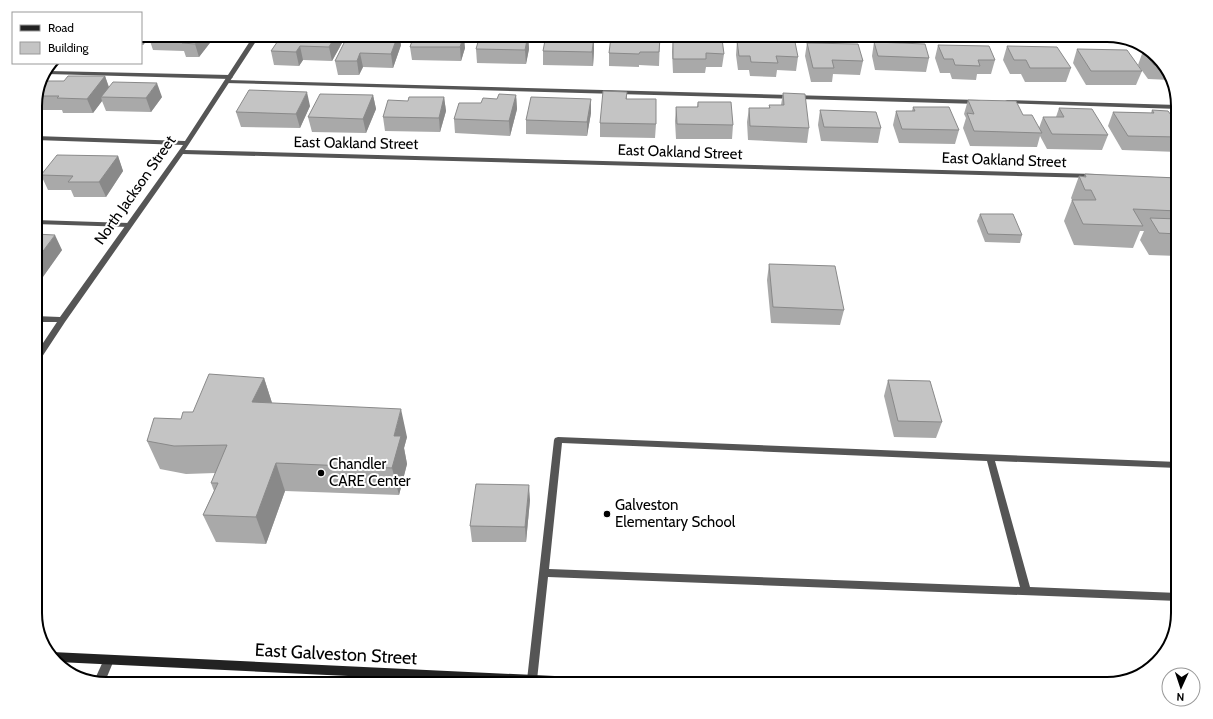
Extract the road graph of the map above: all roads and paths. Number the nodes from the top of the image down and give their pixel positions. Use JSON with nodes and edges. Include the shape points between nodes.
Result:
{"nodes":[{"id":1,"x":252,"y":42,"type":"edge"},
{"id":2,"x":52,"y":72,"type":"edge"},
{"id":3,"x":228,"y":80,"type":"junction"},
{"id":4,"x":986,"y":102,"type":"edge"},
{"id":5,"x":1002,"y":102,"type":"edge"},
{"id":6,"x":1171,"y":107,"type":"edge"},
{"id":7,"x":42,"y":138,"type":"edge"},
{"id":8,"x":187,"y":143,"type":"junction"},
{"id":9,"x":181,"y":152,"type":"junction"},
{"id":10,"x":1099,"y":176,"type":"edge"},
{"id":11,"x":42,"y":222,"type":"edge"},
{"id":12,"x":129,"y":225,"type":"junction"},
{"id":13,"x":42,"y":319,"type":"edge"},
{"id":14,"x":62,"y":320,"type":"junction"},
{"id":15,"x":42,"y":350,"type":"edge"},
{"id":16,"x":990,"y":457,"type":"junction"},
{"id":17,"x":1171,"y":465,"type":"edge"},
{"id":18,"x":543,"y":573,"type":"junction"},
{"id":19,"x":1026,"y":591,"type":"junction"},
{"id":20,"x":1171,"y":597,"type":"edge"},
{"id":21,"x":60,"y":657,"type":"edge"},
{"id":22,"x":109,"y":660,"type":"junction"},
{"id":23,"x":102,"y":676,"type":"edge"},
{"id":24,"x":469,"y":677,"type":"edge"},
{"id":25,"x":532,"y":677,"type":"edge"}],
"edges":[{"from":1,"to":3,"type":"street","name":"North Jackson Street"},
{"from":2,"to":3,"type":"street"},
{"from":3,"to":4,"type":"street"},
{"from":3,"to":8,"type":"street","name":"North Jackson Street"},
{"from":5,"to":6,"type":"street"},
{"from":7,"to":8,"type":"street"},
{"from":8,"to":9,"type":"street","name":"North Jackson Street"},
{"from":9,"to":10,"type":"street","name":"East Oakland Street"},
{"from":9,"to":12,"type":"street","name":"North Jackson Street"},
{"from":11,"to":12,"type":"street"},
{"from":12,"to":14,"type":"street","name":"North Jackson Street"},
{"from":13,"to":14,"type":"street"},
{"from":14,"to":15,"type":"street","name":"North Jackson Street"},
{"from":16,"to":17,"type":"street"},
{"from":16,"to":18,"type":"street","via":[[558,440]]},
{"from":16,"to":19,"type":"street"},
{"from":18,"to":19,"type":"street"},
{"from":18,"to":25,"type":"street"},
{"from":19,"to":20,"type":"street"},
{"from":21,"to":22,"type":"street","name":"East Galveston Street"},
{"from":22,"to":23,"type":"street"},
{"from":22,"to":24,"type":"street","name":"East Galveston Street"}]}
